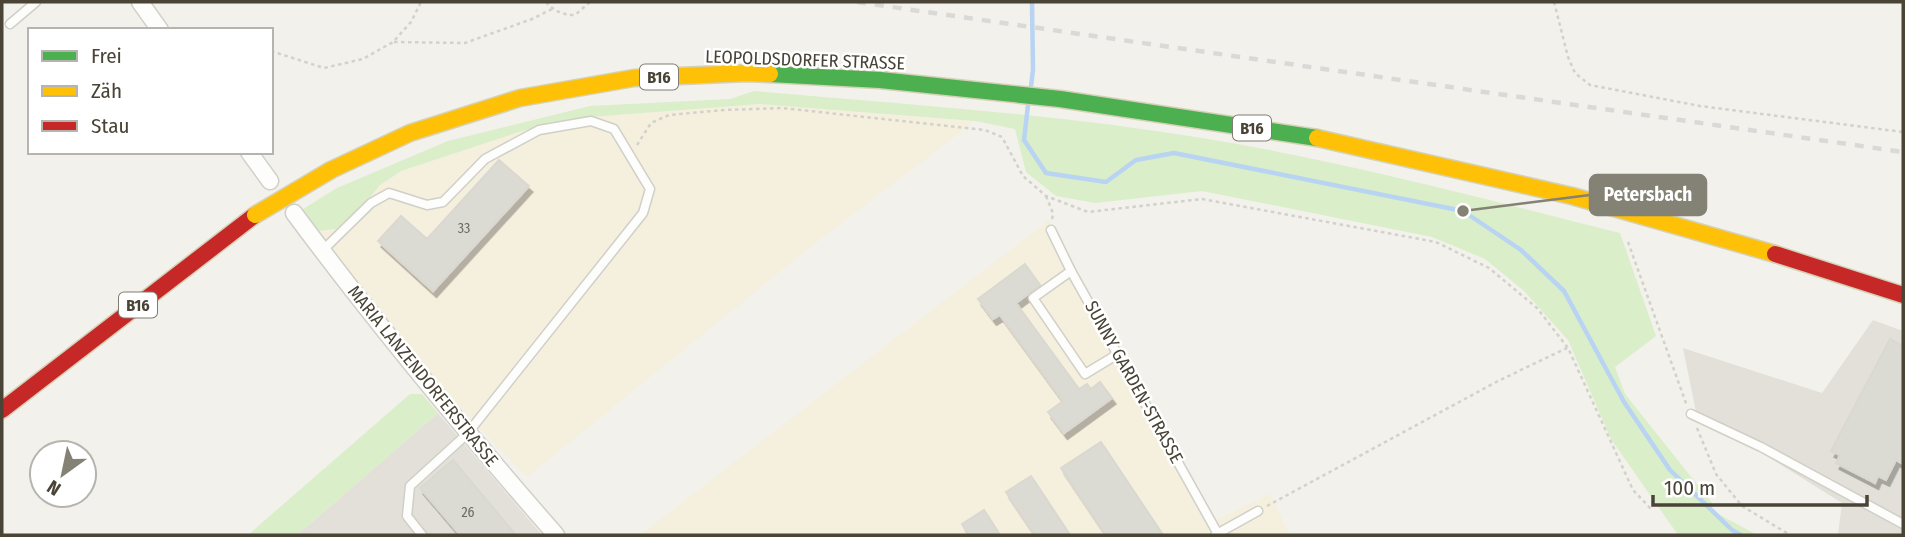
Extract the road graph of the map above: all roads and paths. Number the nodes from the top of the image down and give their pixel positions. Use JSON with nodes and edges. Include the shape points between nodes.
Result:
{"nodes":[{"id":1,"x":36,"y":2,"type":"edge"},
{"id":2,"x":140,"y":2,"type":"edge"},
{"id":3,"x":421,"y":2,"type":"edge"},
{"id":4,"x":546,"y":2,"type":"edge"},
{"id":5,"x":590,"y":2,"type":"edge"},
{"id":6,"x":1554,"y":2,"type":"edge"},
{"id":7,"x":552,"y":9,"type":"junction"},
{"id":8,"x":10,"y":24,"type":"dead end"},
{"id":9,"x":159,"y":28,"type":"edge"},
{"id":10,"x":393,"y":42,"type":"junction"},
{"id":11,"x":273,"y":52,"type":"edge"},
{"id":12,"x":1903,"y":132,"type":"edge"},
{"id":13,"x":631,"y":153,"type":"junction"},
{"id":14,"x":250,"y":154,"type":"edge"},
{"id":15,"x":270,"y":181,"type":"dead end"},
{"id":16,"x":1046,"y":196,"type":"junction"},
{"id":17,"x":294,"y":213,"type":"dead end"},
{"id":18,"x":1051,"y":230,"type":"joint"},
{"id":19,"x":1628,"y":242,"type":"dead end"},
{"id":20,"x":322,"y":251,"type":"junction"},
{"id":21,"x":1071,"y":271,"type":"junction"},
{"id":22,"x":1844,"y":276,"type":"junction"},
{"id":23,"x":1903,"y":278,"type":"edge"},
{"id":24,"x":1903,"y":295,"type":"edge"},
{"id":25,"x":1568,"y":348,"type":"junction"},
{"id":26,"x":1118,"y":354,"type":"junction"},
{"id":27,"x":2,"y":410,"type":"edge"},
{"id":28,"x":1691,"y":414,"type":"junction"},
{"id":29,"x":467,"y":434,"type":"junction"},
{"id":30,"x":1651,"y":509,"type":"dead end"},
{"id":31,"x":1258,"y":511,"type":"joint"},
{"id":32,"x":1903,"y":524,"type":"edge"},
{"id":33,"x":1217,"y":534,"type":"edge"},
{"id":34,"x":422,"y":535,"type":"edge"},
{"id":35,"x":556,"y":535,"type":"edge"},
{"id":36,"x":1790,"y":535,"type":"edge"}],
"edges":[{"from":1,"to":8,"type":"lane"},
{"from":2,"to":9,"type":"street"},
{"from":3,"to":10,"type":"path"},
{"from":4,"to":7,"type":"path"},
{"from":5,"to":7,"type":"path","via":[[575,15]]},
{"from":6,"to":12,"type":"path","via":[[1568,57],[1576,73],[1590,85],[1700,106]]},
{"from":7,"to":10,"type":"path","via":[[465,43]]},
{"from":10,"to":11,"type":"path","via":[[363,59],[324,68]]},
{"from":13,"to":16,"type":"path","via":[[651,123],[669,115],[782,108],[836,112],[985,130],[1002,137],[1023,176]]},
{"from":13,"to":20,"type":"lane","via":[[614,129],[591,121],[539,130],[485,159],[443,202],[427,205],[390,193],[371,203]]},
{"from":13,"to":29,"type":"lane","via":[[650,189],[643,213]]},
{"from":14,"to":15,"type":"street"},
{"from":16,"to":18,"type":"path"},
{"from":16,"to":25,"type":"path","via":[[1088,212],[1202,199],[1436,242],[1489,268],[1537,308]]},
{"from":17,"to":20,"type":"street","name":"MARIA LANZENDORFERSTRASSE"},
{"from":18,"to":21,"type":"lane","name":"SUNNY GARDEN-STRASSE"},
{"from":19,"to":28,"type":"path"},
{"from":20,"to":29,"type":"street","name":"MARIA LANZENDORFERSTRASSE"},
{"from":21,"to":26,"type":"lane","name":"SUNNY GARDEN-STRASSE"},
{"from":21,"to":26,"type":"lane","via":[[1033,298],[1085,374]]},
{"from":22,"to":23,"type":"main road","via":[[1874,271]]},
{"from":22,"to":24,"type":"main road","number":"B16"},
{"from":22,"to":27,"type":"main road","name":"LEOPOLDSDORFER STRASSE","number":"B16","bridge":true,"via":[[1572,196],[1319,138],[1060,99],[880,80],[748,74],[634,78],[520,98],[410,133],[331,170],[255,215]]},
{"from":25,"to":30,"type":"path","via":[[1633,490]]},
{"from":25,"to":31,"type":"path"},
{"from":26,"to":33,"type":"lane","name":"SUNNY GARDEN-STRASSE"},
{"from":28,"to":32,"type":"lane"},
{"from":28,"to":36,"type":"path","via":[[1716,474],[1742,506]]},
{"from":29,"to":34,"type":"lane","via":[[411,486],[407,516]]},
{"from":29,"to":35,"type":"street","name":"MARIA LANZENDORFERSTRASSE"},
{"from":31,"to":33,"type":"lane"}]}
